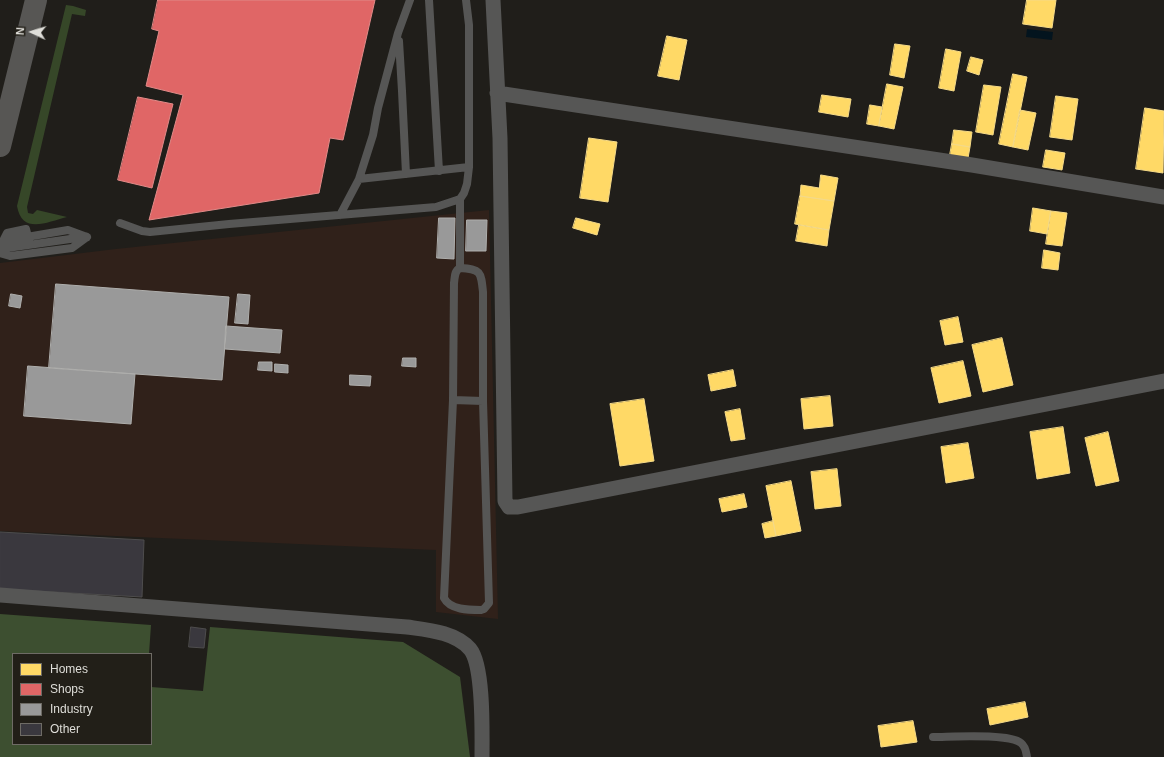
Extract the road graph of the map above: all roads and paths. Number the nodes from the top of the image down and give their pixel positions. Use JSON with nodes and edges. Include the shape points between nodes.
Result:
{"nodes":[{"id":1,"x":36,"y":0,"type":"edge"},
{"id":2,"x":410,"y":0,"type":"edge"},
{"id":3,"x":429,"y":0,"type":"edge"},
{"id":4,"x":466,"y":0,"type":"edge"},
{"id":5,"x":493,"y":0,"type":"edge"},
{"id":6,"x":398,"y":33,"type":"junction"},
{"id":7,"x":497,"y":93,"type":"junction"},
{"id":8,"x":0,"y":146,"type":"edge"},
{"id":9,"x":469,"y":167,"type":"junction"},
{"id":10,"x":439,"y":171,"type":"junction"},
{"id":11,"x":406,"y":174,"type":"junction"},
{"id":12,"x":359,"y":180,"type":"junction"},
{"id":13,"x":1164,"y":197,"type":"edge"},
{"id":14,"x":460,"y":199,"type":"junction"},
{"id":15,"x":340,"y":215,"type":"junction"},
{"id":16,"x":120,"y":223,"type":"dead end"},
{"id":17,"x":29,"y":241,"type":"junction"},
{"id":18,"x":2,"y":242,"type":"edge"},
{"id":19,"x":0,"y":249,"type":"edge"},
{"id":20,"x":0,"y":253,"type":"edge"},
{"id":21,"x":31,"y":254,"type":"junction"},
{"id":22,"x":460,"y":268,"type":"junction"},
{"id":23,"x":1164,"y":381,"type":"edge"},
{"id":24,"x":452,"y":400,"type":"junction"},
{"id":25,"x":483,"y":401,"type":"junction"},
{"id":26,"x":0,"y":596,"type":"edge"},
{"id":27,"x":933,"y":737,"type":"dead end"},
{"id":28,"x":482,"y":757,"type":"edge"},
{"id":29,"x":1028,"y":757,"type":"edge"}],
"edges":[{"from":1,"to":8,"type":"main road"},
{"from":2,"to":6,"type":"lane"},
{"from":3,"to":10,"type":"lane"},
{"from":4,"to":9,"type":"lane","via":[[469,25]]},
{"from":5,"to":7,"type":"street"},
{"from":6,"to":11,"type":"lane"},
{"from":6,"to":12,"type":"lane"},
{"from":7,"to":13,"type":"street"},
{"from":7,"to":23,"type":"street","via":[[500,138],[505,501],[509,507]]},
{"from":9,"to":10,"type":"lane"},
{"from":9,"to":14,"type":"lane","via":[[464,194]]},
{"from":10,"to":11,"type":"lane"},
{"from":11,"to":12,"type":"lane"},
{"from":12,"to":15,"type":"lane"},
{"from":14,"to":15,"type":"lane","via":[[436,207]]},
{"from":14,"to":22,"type":"lane"},
{"from":15,"to":16,"type":"lane","via":[[150,232]]},
{"from":17,"to":18,"type":"lane"},
{"from":17,"to":19,"type":"lane"},
{"from":17,"to":21,"type":"lane"},
{"from":17,"to":21,"type":"lane","via":[[86,237],[72,248]]},
{"from":20,"to":21,"type":"lane","via":[[10,256]]},
{"from":22,"to":24,"type":"lane","via":[[455,273],[454,283]]},
{"from":22,"to":25,"type":"lane","via":[[476,270],[482,276]]},
{"from":24,"to":25,"type":"lane"},
{"from":24,"to":25,"type":"lane","via":[[444,598],[446,603],[453,606],[481,610],[489,603]]},
{"from":26,"to":28,"type":"street","via":[[408,628],[442,633],[459,640],[470,649],[477,667],[482,705]]},
{"from":27,"to":29,"type":"lane","via":[[1005,737],[1020,742]]}]}
